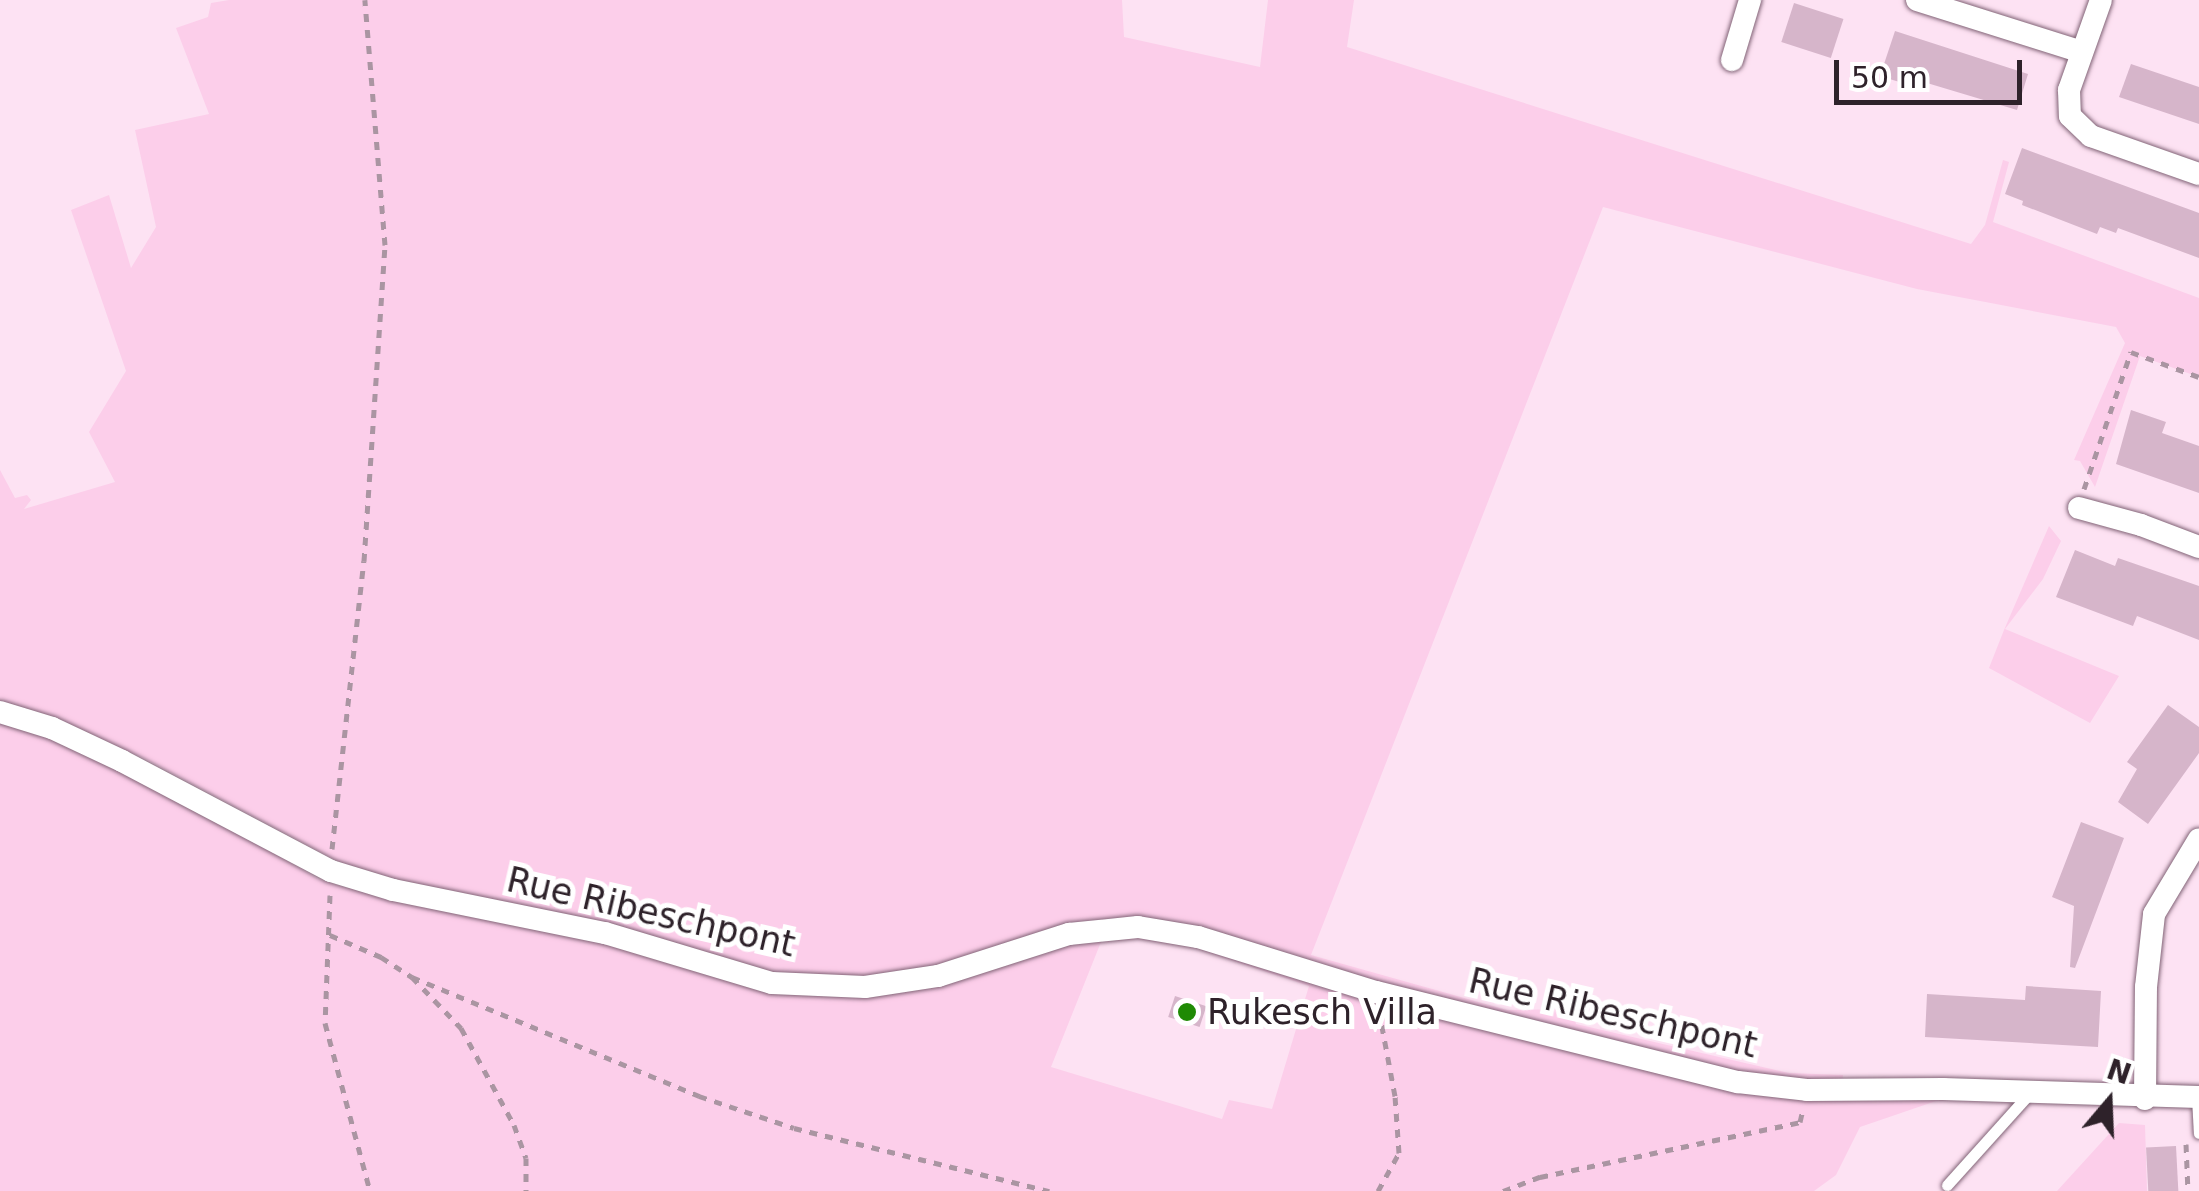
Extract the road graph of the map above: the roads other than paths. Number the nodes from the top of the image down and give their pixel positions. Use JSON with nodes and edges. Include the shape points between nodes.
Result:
{"nodes":[{"id":1,"x":1750,"y":0,"type":"edge"},
{"id":2,"x":1917,"y":0,"type":"edge"},
{"id":3,"x":2101,"y":0,"type":"edge"},
{"id":4,"x":2082,"y":52,"type":"junction"},
{"id":5,"x":1732,"y":60,"type":"dead end"},
{"id":6,"x":2199,"y":174,"type":"edge"},
{"id":7,"x":2078,"y":508,"type":"road end"},
{"id":8,"x":2199,"y":547,"type":"edge"},
{"id":9,"x":0,"y":712,"type":"edge"},
{"id":10,"x":2199,"y":839,"type":"edge"},
{"id":11,"x":2028,"y":1095,"type":"junction"},
{"id":12,"x":2198,"y":1097,"type":"edge"},
{"id":13,"x":2144,"y":1099,"type":"junction"},
{"id":14,"x":2199,"y":1133,"type":"edge"},
{"id":15,"x":1947,"y":1185,"type":"dead end"}],
"edges":[{"from":1,"to":5,"type":"street"},
{"from":2,"to":4,"type":"street"},
{"from":3,"to":4,"type":"street"},
{"from":4,"to":6,"type":"street","via":[[2068,104],[2078,126]]},
{"from":7,"to":8,"type":"street"},
{"from":9,"to":11,"type":"street","name":"Rue Ribeschpont","via":[[122,761],[331,871],[392,890],[605,933],[772,982],[884,984],[938,976],[1070,934],[1138,927],[1738,1082]]},
{"from":10,"to":13,"type":"street","via":[[2154,914]]},
{"from":11,"to":13,"type":"street","name":"Rue Ribeschpont"},
{"from":11,"to":15,"type":"lane"},
{"from":12,"to":13,"type":"street","name":"Rue Ribeschpont"},
{"from":12,"to":14,"type":"lane"}]}
